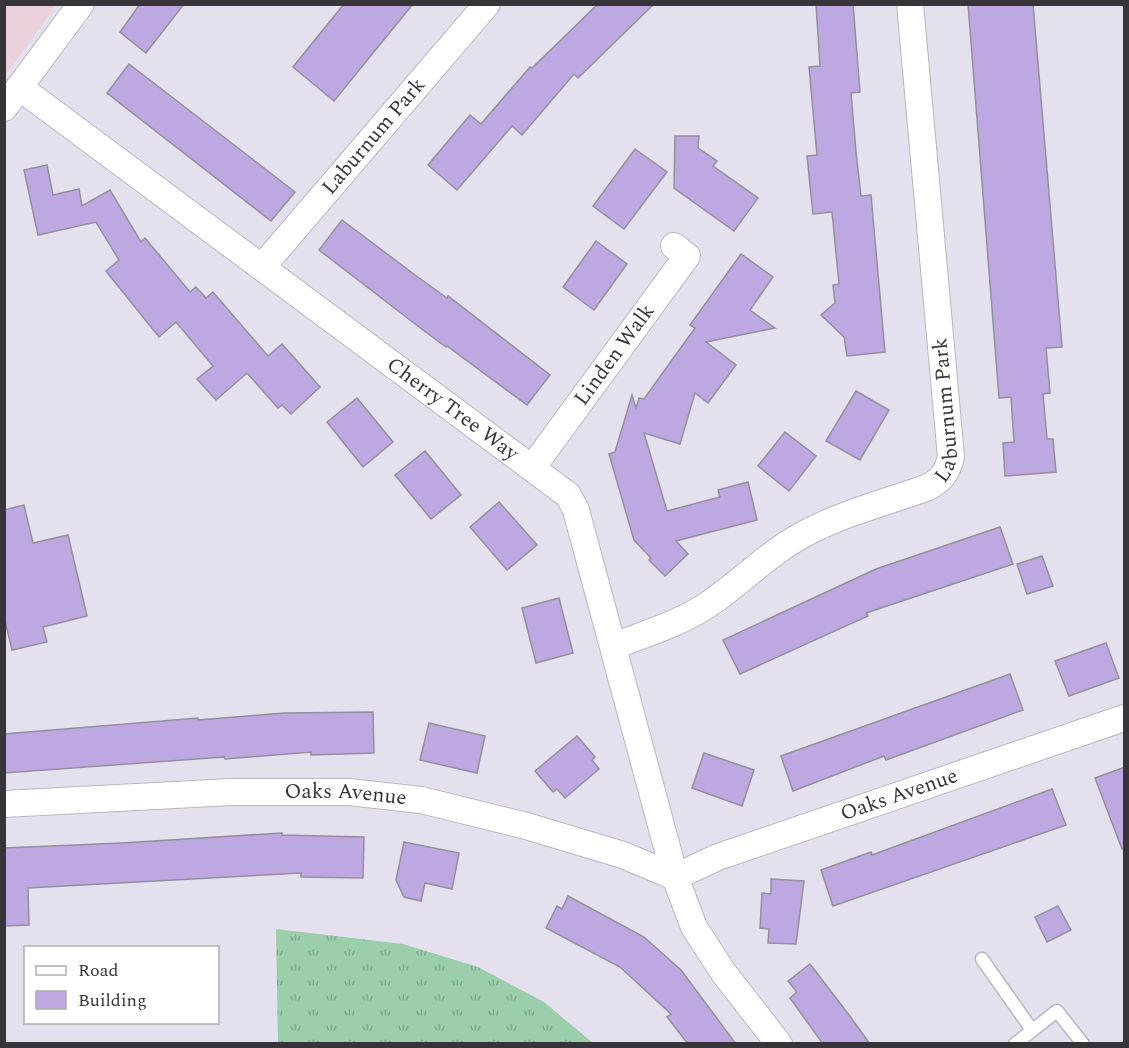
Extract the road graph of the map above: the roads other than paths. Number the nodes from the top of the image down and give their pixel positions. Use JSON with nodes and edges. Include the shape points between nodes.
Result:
{"nodes":[{"id":1,"x":81,"y":4,"type":"edge"},
{"id":2,"x":488,"y":4,"type":"edge"},
{"id":3,"x":910,"y":4,"type":"edge"},
{"id":4,"x":12,"y":98,"type":"edge"},
{"id":5,"x":674,"y":246,"type":"dead end"},
{"id":6,"x":262,"y":267,"type":"junction"},
{"id":7,"x":532,"y":468,"type":"junction"},
{"id":8,"x":614,"y":646,"type":"junction"},
{"id":9,"x":1125,"y":718,"type":"edge"},
{"id":10,"x":4,"y":804,"type":"edge"},
{"id":11,"x":675,"y":877,"type":"junction"},
{"id":12,"x":982,"y":959,"type":"dead end"},
{"id":13,"x":1032,"y":1030,"type":"junction"},
{"id":14,"x":779,"y":1044,"type":"edge"},
{"id":15,"x":1015,"y":1044,"type":"edge"},
{"id":16,"x":1083,"y":1044,"type":"edge"}],
"edges":[{"from":1,"to":4,"type":"street"},
{"from":2,"to":6,"type":"street","name":"Laburnum Park"},
{"from":3,"to":8,"type":"street","name":"Laburnum Park","via":[[951,457],[948,470],[939,482],[926,488],[805,534],[688,617]]},
{"from":4,"to":6,"type":"street","name":"Cherry Tree Way"},
{"from":5,"to":7,"type":"street","name":"Linden Walk","via":[[687,256]]},
{"from":6,"to":7,"type":"street","name":"Cherry Tree Way"},
{"from":7,"to":8,"type":"street","name":"Cherry Tree Way","via":[[568,495],[576,510]]},
{"from":8,"to":11,"type":"street","name":"Cherry Tree Way"},
{"from":9,"to":11,"type":"street","name":"Oaks Avenue","via":[[718,857]]},
{"from":10,"to":11,"type":"street","name":"Oaks Avenue","via":[[231,792],[349,792],[421,800],[523,825],[623,855]]},
{"from":11,"to":14,"type":"street","via":[[694,927]]},
{"from":12,"to":13,"type":"lane"},
{"from":13,"to":15,"type":"lane"},
{"from":13,"to":16,"type":"lane","via":[[1057,1011]]}]}
